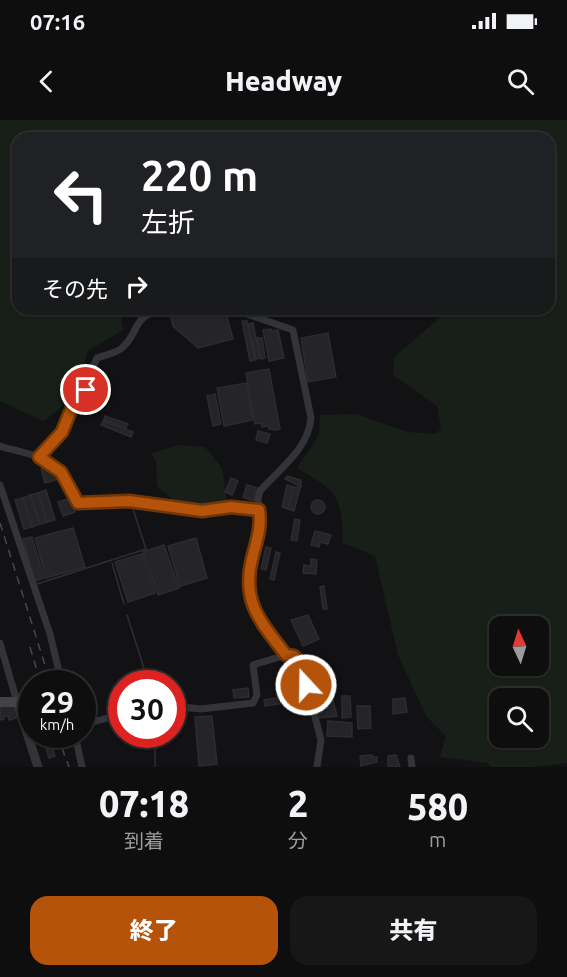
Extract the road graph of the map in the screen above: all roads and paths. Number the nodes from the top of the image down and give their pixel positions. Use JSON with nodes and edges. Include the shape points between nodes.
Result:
{"nodes":[{"id":1,"x":152,"y":315,"type":"edge"},
{"id":2,"x":250,"y":315,"type":"edge"},
{"id":3,"x":0,"y":446,"type":"edge"},
{"id":4,"x":39,"y":457,"type":"junction"},
{"id":5,"x":0,"y":485,"type":"edge"},
{"id":6,"x":259,"y":510,"type":"junction"},
{"id":7,"x":0,"y":643,"type":"edge"},
{"id":8,"x":286,"y":655,"type":"junction"},
{"id":9,"x":59,"y":670,"type":"edge"},
{"id":10,"x":16,"y":699,"type":"junction"},
{"id":11,"x":0,"y":702,"type":"edge"},
{"id":12,"x":186,"y":707,"type":"edge"},
{"id":13,"x":78,"y":748,"type":"edge"},
{"id":14,"x":411,"y":758,"type":"dead end"},
{"id":15,"x":38,"y":767,"type":"edge"},
{"id":16,"x":82,"y":767,"type":"edge"},
{"id":17,"x":317,"y":767,"type":"edge"},
{"id":18,"x":412,"y":767,"type":"edge"}],
"edges":[{"from":1,"to":4,"type":"street","via":[[138,323],[121,349],[97,358],[84,396],[71,410],[62,432]]},
{"from":2,"to":6,"type":"street","via":[[293,330],[311,418],[310,432],[301,449],[260,491]]},
{"from":3,"to":4,"type":"street"},
{"from":4,"to":6,"type":"street","via":[[61,472],[78,503],[129,501],[202,511],[231,507]]},
{"from":5,"to":9,"type":"street"},
{"from":6,"to":8,"type":"street","via":[[261,525],[249,572],[250,599],[258,618]]},
{"from":7,"to":10,"type":"street"},
{"from":8,"to":12,"type":"street","via":[[253,664],[257,695],[253,703]]},
{"from":8,"to":17,"type":"street","via":[[301,663],[321,740]]},
{"from":10,"to":11,"type":"main road"},
{"from":10,"to":15,"type":"street"},
{"from":13,"to":16,"type":"street"},
{"from":14,"to":18,"type":"street"}]}
